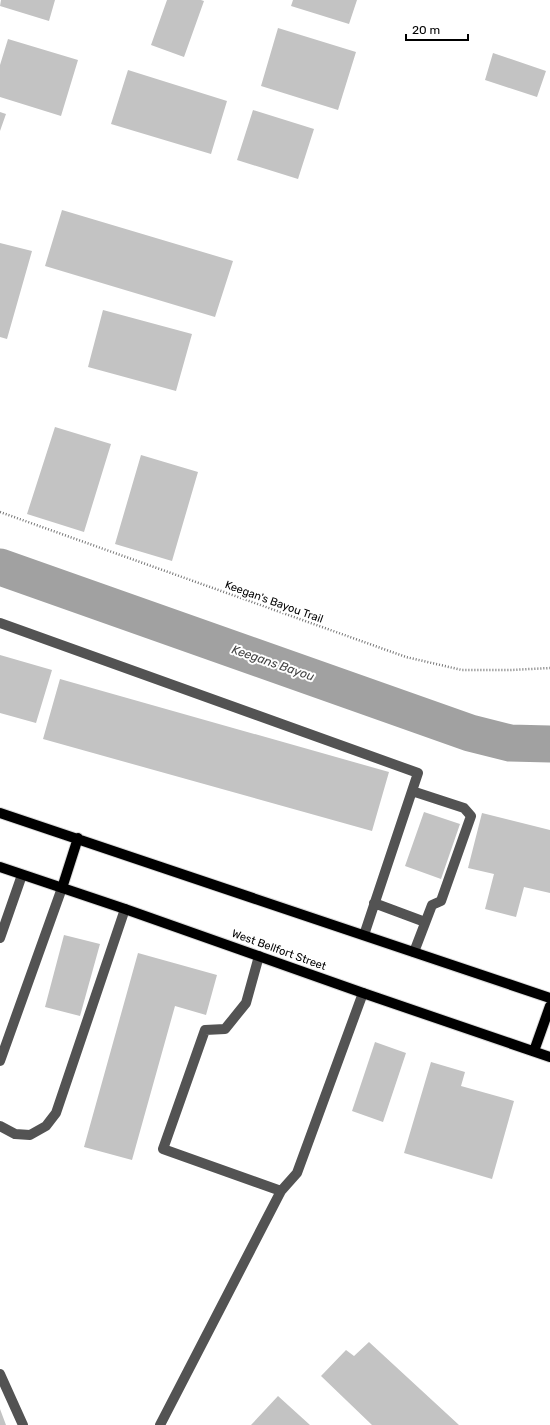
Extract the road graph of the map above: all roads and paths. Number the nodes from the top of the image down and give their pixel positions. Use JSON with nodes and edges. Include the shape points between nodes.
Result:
{"nodes":[{"id":1,"x":0,"y":512,"type":"edge"},
{"id":2,"x":0,"y":623,"type":"edge"},
{"id":3,"x":550,"y":668,"type":"edge"},
{"id":4,"x":412,"y":791,"type":"junction"},
{"id":5,"x":0,"y":813,"type":"edge"},
{"id":6,"x":78,"y":838,"type":"junction"},
{"id":7,"x":0,"y":867,"type":"edge"},
{"id":8,"x":22,"y":875,"type":"junction"},
{"id":9,"x":62,"y":888,"type":"junction"},
{"id":10,"x":374,"y":904,"type":"junction"},
{"id":11,"x":125,"y":909,"type":"junction"},
{"id":12,"x":426,"y":922,"type":"junction"},
{"id":13,"x":364,"y":935,"type":"junction"},
{"id":14,"x":0,"y":938,"type":"edge"},
{"id":15,"x":414,"y":952,"type":"junction"},
{"id":16,"x":259,"y":956,"type":"junction"},
{"id":17,"x":363,"y":993,"type":"junction"},
{"id":18,"x":550,"y":998,"type":"edge"},
{"id":19,"x":550,"y":1006,"type":"edge"},
{"id":20,"x":534,"y":1051,"type":"junction"},
{"id":21,"x":550,"y":1057,"type":"edge"},
{"id":22,"x":0,"y":1062,"type":"edge"},
{"id":23,"x":0,"y":1126,"type":"edge"},
{"id":24,"x":282,"y":1191,"type":"junction"},
{"id":25,"x":0,"y":1374,"type":"edge"},
{"id":26,"x":23,"y":1425,"type":"edge"},
{"id":27,"x":160,"y":1425,"type":"edge"}],
"edges":[{"from":1,"to":3,"type":"path","name":"Keegan's Bayou Trail","via":[[406,657],[462,670]]},
{"from":2,"to":4,"type":"lane","via":[[418,773]]},
{"from":4,"to":10,"type":"lane"},
{"from":4,"to":12,"type":"lane","via":[[464,808],[471,816],[441,901],[432,905]]},
{"from":5,"to":6,"type":"main road"},
{"from":6,"to":9,"type":"main road"},
{"from":6,"to":13,"type":"main road"},
{"from":7,"to":8,"type":"main road","name":"West Bellfort Street"},
{"from":8,"to":9,"type":"main road","name":"West Bellfort Street"},
{"from":8,"to":14,"type":"lane"},
{"from":9,"to":11,"type":"main road","name":"West Bellfort Street"},
{"from":9,"to":22,"type":"lane"},
{"from":10,"to":12,"type":"lane"},
{"from":10,"to":13,"type":"lane"},
{"from":11,"to":16,"type":"main road","name":"West Bellfort Street"},
{"from":11,"to":23,"type":"lane","via":[[56,1112],[46,1126],[30,1135],[15,1134]]},
{"from":12,"to":15,"type":"lane"},
{"from":13,"to":15,"type":"main road"},
{"from":15,"to":18,"type":"main road"},
{"from":16,"to":17,"type":"main road","name":"West Bellfort Street"},
{"from":16,"to":24,"type":"lane","via":[[246,1003],[225,1029],[204,1030],[163,1149]]},
{"from":17,"to":20,"type":"main road","name":"West Bellfort Street"},
{"from":17,"to":24,"type":"lane","via":[[297,1173]]},
{"from":19,"to":20,"type":"main road"},
{"from":20,"to":21,"type":"main road","name":"West Bellfort Street"},
{"from":24,"to":27,"type":"lane"},
{"from":25,"to":26,"type":"lane"}]}
